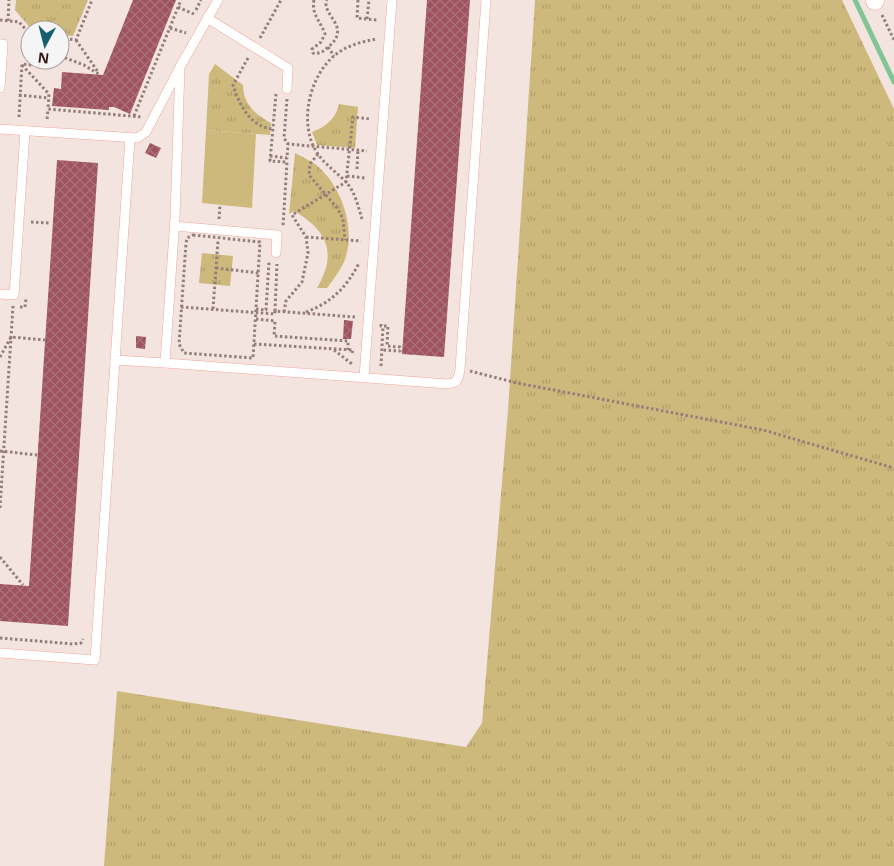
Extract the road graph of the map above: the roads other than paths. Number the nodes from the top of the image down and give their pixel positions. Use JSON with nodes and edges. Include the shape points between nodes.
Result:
{"nodes":[{"id":1,"x":218,"y":0,"type":"edge"},
{"id":2,"x":392,"y":0,"type":"edge"},
{"id":3,"x":486,"y":0,"type":"edge"},
{"id":4,"x":207,"y":18,"type":"junction"},
{"id":5,"x":0,"y":44,"type":"edge"},
{"id":6,"x":180,"y":67,"type":"junction"},
{"id":7,"x":0,"y":88,"type":"edge"},
{"id":8,"x":286,"y":89,"type":"dead end"},
{"id":9,"x":0,"y":129,"type":"edge"},
{"id":10,"x":25,"y":131,"type":"junction"},
{"id":11,"x":130,"y":138,"type":"junction"},
{"id":12,"x":174,"y":226,"type":"junction"},
{"id":13,"x":272,"y":255,"type":"road end"},
{"id":14,"x":0,"y":294,"type":"edge"},
{"id":15,"x":115,"y":360,"type":"junction"},
{"id":16,"x":164,"y":363,"type":"junction"},
{"id":17,"x":364,"y":377,"type":"junction"},
{"id":18,"x":0,"y":653,"type":"edge"}],
"edges":[{"from":1,"to":4,"type":"lane"},
{"from":2,"to":17,"type":"lane"},
{"from":3,"to":17,"type":"lane","via":[[459,375],[456,382],[448,384]]},
{"from":4,"to":6,"type":"lane"},
{"from":4,"to":8,"type":"lane","via":[[288,68]]},
{"from":5,"to":7,"type":"lane","via":[[3,44]]},
{"from":6,"to":11,"type":"lane","via":[[146,132]]},
{"from":6,"to":12,"type":"lane"},
{"from":9,"to":10,"type":"lane"},
{"from":10,"to":11,"type":"lane"},
{"from":10,"to":14,"type":"lane","via":[[14,295]]},
{"from":11,"to":15,"type":"lane"},
{"from":12,"to":13,"type":"lane","via":[[218,233],[277,235]]},
{"from":12,"to":16,"type":"lane"},
{"from":15,"to":16,"type":"lane"},
{"from":15,"to":18,"type":"lane","via":[[95,660]]},
{"from":16,"to":17,"type":"lane"}]}
